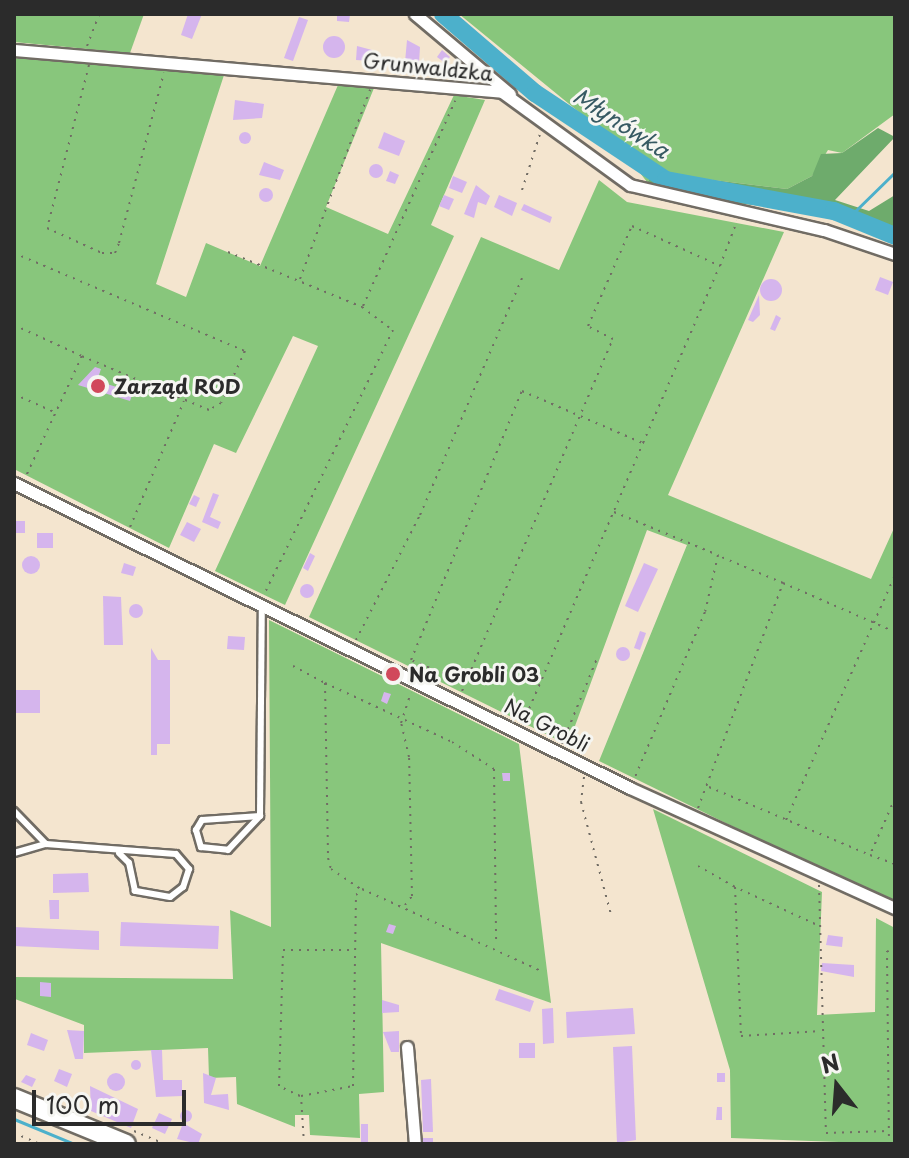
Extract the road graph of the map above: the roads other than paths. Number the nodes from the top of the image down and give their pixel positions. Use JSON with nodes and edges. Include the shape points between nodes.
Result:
{"nodes":[{"id":1,"x":415,"y":14,"type":"edge"},
{"id":2,"x":14,"y":50,"type":"edge"},
{"id":3,"x":516,"y":99,"type":"junction"},
{"id":4,"x":895,"y":254,"type":"edge"},
{"id":5,"x":17,"y":485,"type":"edge"},
{"id":6,"x":262,"y":605,"type":"junction"},
{"id":7,"x":14,"y":811,"type":"edge"},
{"id":8,"x":260,"y":816,"type":"junction"},
{"id":9,"x":46,"y":844,"type":"junction"},
{"id":10,"x":14,"y":853,"type":"edge"},
{"id":11,"x":119,"y":853,"type":"junction"},
{"id":12,"x":895,"y":908,"type":"edge"},
{"id":13,"x":407,"y":1047,"type":"dead end"},
{"id":14,"x":14,"y":1098,"type":"edge"},
{"id":15,"x":126,"y":1144,"type":"edge"},
{"id":16,"x":415,"y":1144,"type":"edge"}],
"edges":[{"from":1,"to":3,"type":"street"},
{"from":2,"to":3,"type":"street","name":"Grunwaldzka","via":[[176,60],[467,89]]},
{"from":3,"to":4,"type":"street","name":"Grunwaldzka","via":[[616,179]]},
{"from":5,"to":6,"type":"street","name":"Na Grobli"},
{"from":6,"to":8,"type":"lane"},
{"from":6,"to":12,"type":"street","name":"Na Grobli","via":[[630,788]]},
{"from":7,"to":9,"type":"lane"},
{"from":8,"to":8,"type":"lane","via":[[202,820],[196,830],[201,847],[228,850]]},
{"from":9,"to":10,"type":"lane"},
{"from":9,"to":11,"type":"lane"},
{"from":11,"to":11,"type":"lane","via":[[129,863],[135,891],[170,897],[183,887],[189,869],[176,854]]},
{"from":13,"to":16,"type":"street"},
{"from":14,"to":15,"type":"main road"}]}
